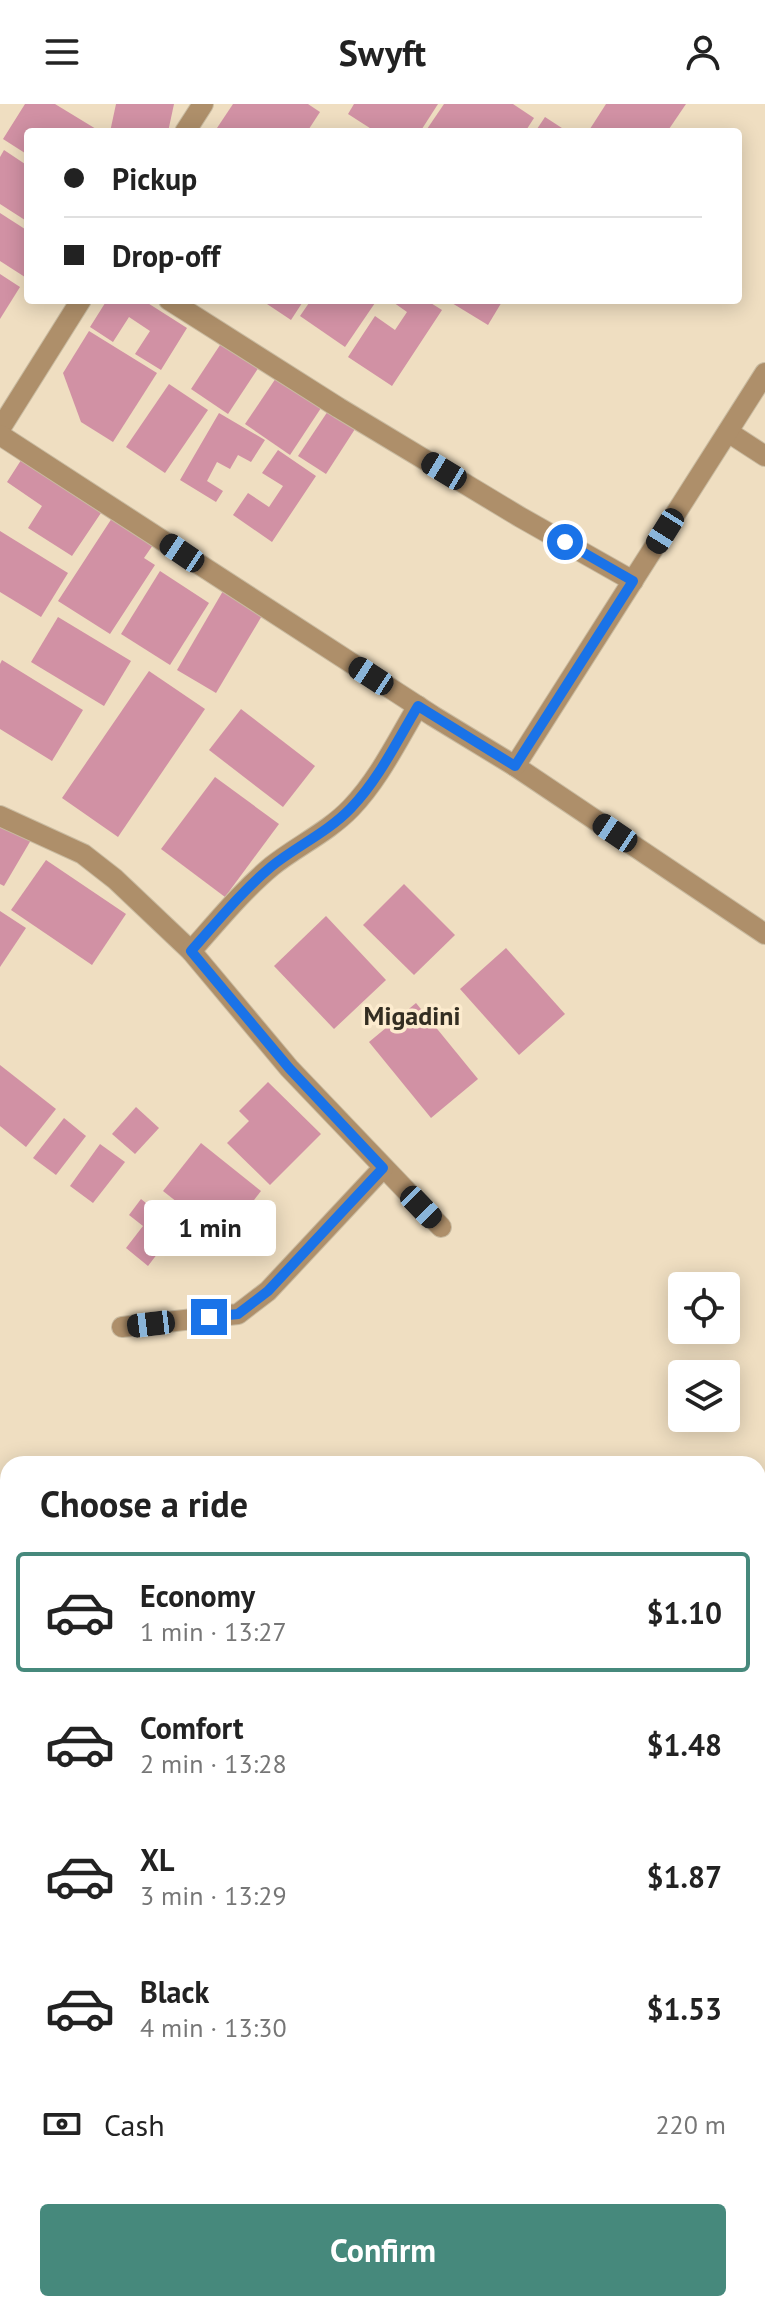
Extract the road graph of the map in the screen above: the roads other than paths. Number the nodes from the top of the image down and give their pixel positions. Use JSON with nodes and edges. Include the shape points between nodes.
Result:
{"nodes":[{"id":1,"x":203,"y":104,"type":"edge"},
{"id":2,"x":188,"y":128,"type":"edge"},
{"id":3,"x":79,"y":304,"type":"edge"},
{"id":4,"x":175,"y":304,"type":"edge"},
{"id":5,"x":765,"y":373,"type":"edge"},
{"id":6,"x":0,"y":432,"type":"edge"},
{"id":7,"x":728,"y":432,"type":"junction"},
{"id":8,"x":765,"y":456,"type":"edge"},
{"id":9,"x":633,"y":581,"type":"junction"},
{"id":10,"x":418,"y":706,"type":"junction"},
{"id":11,"x":515,"y":766,"type":"junction"},
{"id":12,"x":0,"y":816,"type":"edge"},
{"id":13,"x":765,"y":934,"type":"edge"},
{"id":14,"x":191,"y":951,"type":"junction"},
{"id":15,"x":383,"y":1168,"type":"junction"},
{"id":16,"x":441,"y":1227,"type":"dead end"},
{"id":17,"x":122,"y":1327,"type":"dead end"}],
"edges":[{"from":1,"to":2,"type":"street"},
{"from":3,"to":6,"type":"street"},
{"from":4,"to":9,"type":"street","via":[[339,408]]},
{"from":5,"to":7,"type":"street"},
{"from":6,"to":10,"type":"street"},
{"from":7,"to":8,"type":"street"},
{"from":7,"to":9,"type":"street"},
{"from":9,"to":11,"type":"street"},
{"from":10,"to":11,"type":"street"},
{"from":10,"to":14,"type":"street","via":[[351,808],[273,865]]},
{"from":11,"to":13,"type":"street"},
{"from":12,"to":14,"type":"street","via":[[83,854]]},
{"from":14,"to":15,"type":"street","via":[[289,1068]]},
{"from":15,"to":16,"type":"street"},
{"from":15,"to":17,"type":"street","via":[[268,1291],[238,1314]]}]}
